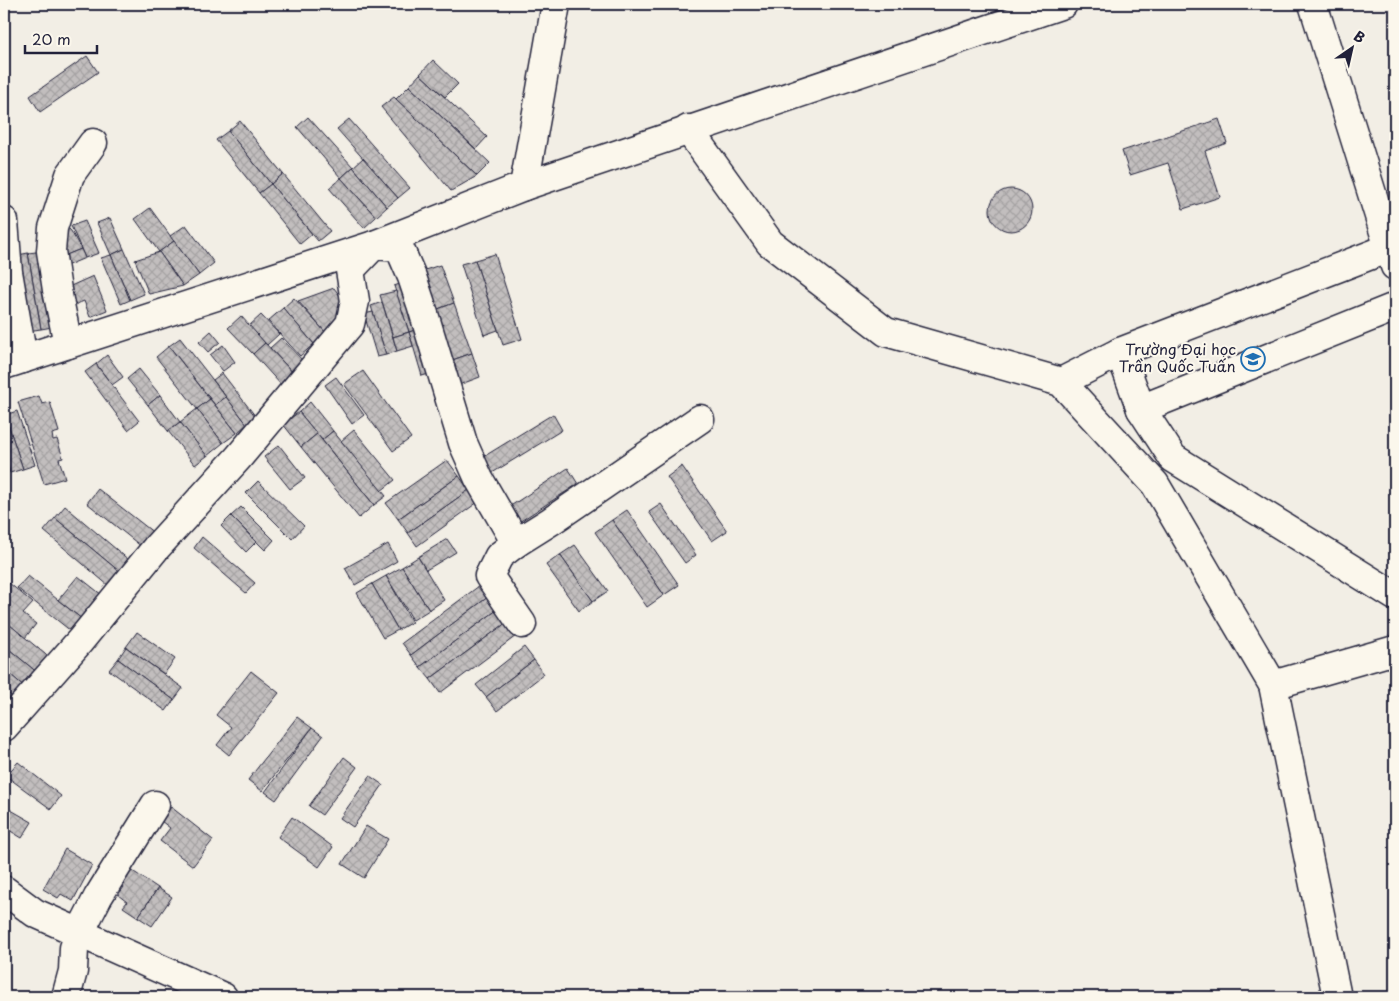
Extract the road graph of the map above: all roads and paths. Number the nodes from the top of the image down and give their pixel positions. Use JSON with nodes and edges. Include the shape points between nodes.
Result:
{"nodes":[{"id":1,"x":556,"y":4,"type":"edge"},
{"id":2,"x":1063,"y":4,"type":"edge"},
{"id":3,"x":1313,"y":4,"type":"edge"},
{"id":4,"x":688,"y":129,"type":"junction"},
{"id":5,"x":92,"y":143,"type":"dead end"},
{"id":6,"x":524,"y":186,"type":"junction"},
{"id":7,"x":4,"y":221,"type":"edge"},
{"id":8,"x":374,"y":245,"type":"junction"},
{"id":9,"x":1393,"y":253,"type":"edge"},
{"id":10,"x":1395,"y":307,"type":"edge"},
{"id":11,"x":68,"y":344,"type":"junction"},
{"id":12,"x":1120,"y":352,"type":"junction"},
{"id":13,"x":14,"y":362,"type":"edge"},
{"id":14,"x":1061,"y":382,"type":"junction"},
{"id":15,"x":1141,"y":409,"type":"junction"},
{"id":16,"x":700,"y":419,"type":"dead end"},
{"id":17,"x":516,"y":543,"type":"junction"},
{"id":18,"x":1395,"y":596,"type":"edge"},
{"id":19,"x":522,"y":624,"type":"dead end"},
{"id":20,"x":1395,"y":650,"type":"edge"},
{"id":21,"x":1272,"y":685,"type":"junction"},
{"id":22,"x":4,"y":727,"type":"edge"},
{"id":23,"x":155,"y":805,"type":"dead end"},
{"id":24,"x":4,"y":890,"type":"edge"},
{"id":25,"x":80,"y":932,"type":"junction"},
{"id":26,"x":66,"y":997,"type":"edge"},
{"id":27,"x":223,"y":997,"type":"edge"},
{"id":28,"x":1337,"y":997,"type":"edge"}],
"edges":[{"from":1,"to":6,"type":"street"},
{"from":2,"to":4,"type":"street"},
{"from":3,"to":9,"type":"street"},
{"from":4,"to":6,"type":"street"},
{"from":4,"to":14,"type":"street","via":[[770,243],[886,332]]},
{"from":5,"to":11,"type":"street","via":[[70,175],[52,228],[51,252]]},
{"from":6,"to":8,"type":"street"},
{"from":7,"to":13,"type":"street"},
{"from":8,"to":11,"type":"street"},
{"from":8,"to":17,"type":"street","via":[[399,247],[421,304],[463,443],[479,479]]},
{"from":8,"to":22,"type":"street","via":[[350,270],[355,301],[350,324]]},
{"from":9,"to":12,"type":"street"},
{"from":10,"to":15,"type":"street"},
{"from":11,"to":13,"type":"street"},
{"from":12,"to":14,"type":"street"},
{"from":12,"to":15,"type":"street"},
{"from":14,"to":21,"type":"street","via":[[1155,484]]},
{"from":15,"to":18,"type":"street","via":[[1173,458]]},
{"from":16,"to":17,"type":"street"},
{"from":17,"to":19,"type":"street","via":[[499,556],[489,576]]},
{"from":20,"to":21,"type":"street"},
{"from":21,"to":28,"type":"street"},
{"from":23,"to":25,"type":"street"},
{"from":24,"to":25,"type":"street","via":[[35,913]]},
{"from":25,"to":26,"type":"street"},
{"from":25,"to":27,"type":"street"}]}
